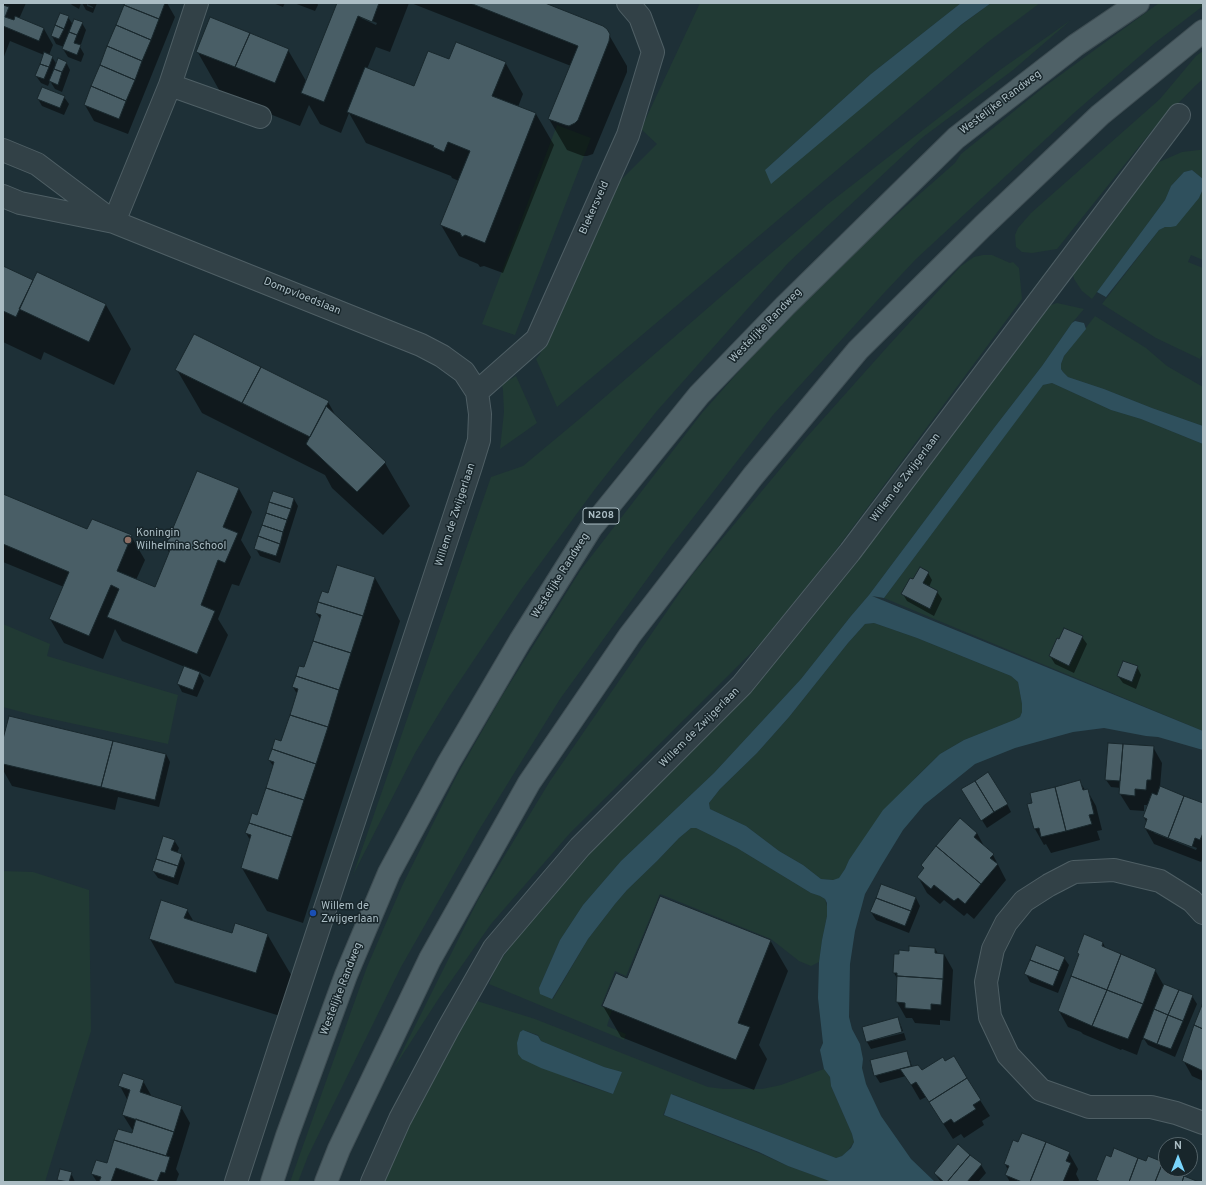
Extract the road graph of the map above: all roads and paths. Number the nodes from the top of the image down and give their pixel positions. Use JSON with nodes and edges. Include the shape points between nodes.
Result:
{"nodes":[{"id":1,"x":198,"y":3,"type":"edge"},
{"id":2,"x":628,"y":3,"type":"edge"},
{"id":3,"x":1138,"y":3,"type":"edge"},
{"id":4,"x":1203,"y":31,"type":"edge"},
{"id":5,"x":170,"y":85,"type":"junction"},
{"id":6,"x":1179,"y":115,"type":"dead end"},
{"id":7,"x":260,"y":117,"type":"dead end"},
{"id":8,"x":3,"y":150,"type":"edge"},
{"id":9,"x":3,"y":196,"type":"edge"},
{"id":10,"x":114,"y":222,"type":"junction"},
{"id":11,"x":477,"y":392,"type":"junction"},
{"id":12,"x":1203,"y":914,"type":"edge"},
{"id":13,"x":1203,"y":1123,"type":"edge"},
{"id":14,"x":236,"y":1182,"type":"edge"},
{"id":15,"x":272,"y":1182,"type":"edge"},
{"id":16,"x":326,"y":1182,"type":"edge"},
{"id":17,"x":372,"y":1182,"type":"edge"}],
"edges":[{"from":1,"to":5,"type":"street"},
{"from":2,"to":11,"type":"street","name":"Blekersveld","via":[[640,17],[653,52],[628,135],[537,339]]},
{"from":3,"to":15,"type":"main road","name":"Westelijke Randweg","number":"N208","via":[[1076,46],[956,138],[785,306],[699,395],[591,528],[520,641],[449,762],[389,872],[346,975]]},
{"from":4,"to":16,"type":"main road","via":[[1100,115],[858,350],[753,476],[630,635],[529,783],[430,959],[342,1142]]},
{"from":5,"to":7,"type":"street"},
{"from":5,"to":10,"type":"street"},
{"from":6,"to":17,"type":"street","name":"Willem de Zwijgerlaan","via":[[850,552],[742,685],[580,847],[494,948],[400,1119]]},
{"from":8,"to":10,"type":"street","name":"Dompvloedslaan","via":[[38,164]]},
{"from":9,"to":10,"type":"street","name":"Dompvloedslaan","via":[[20,203]]},
{"from":10,"to":11,"type":"street","name":"Dompvloedslaan","via":[[421,345],[464,372]]},
{"from":11,"to":14,"type":"street","name":"Willem de Zwijgerlaan","via":[[480,414],[479,440]]},
{"from":12,"to":13,"type":"street","via":[[1192,901],[1160,881],[1114,870],[1074,872],[1024,901],[1006,923],[993,949],[986,982],[990,1017],[1008,1055],[1041,1090],[1089,1107],[1151,1107]]}]}
